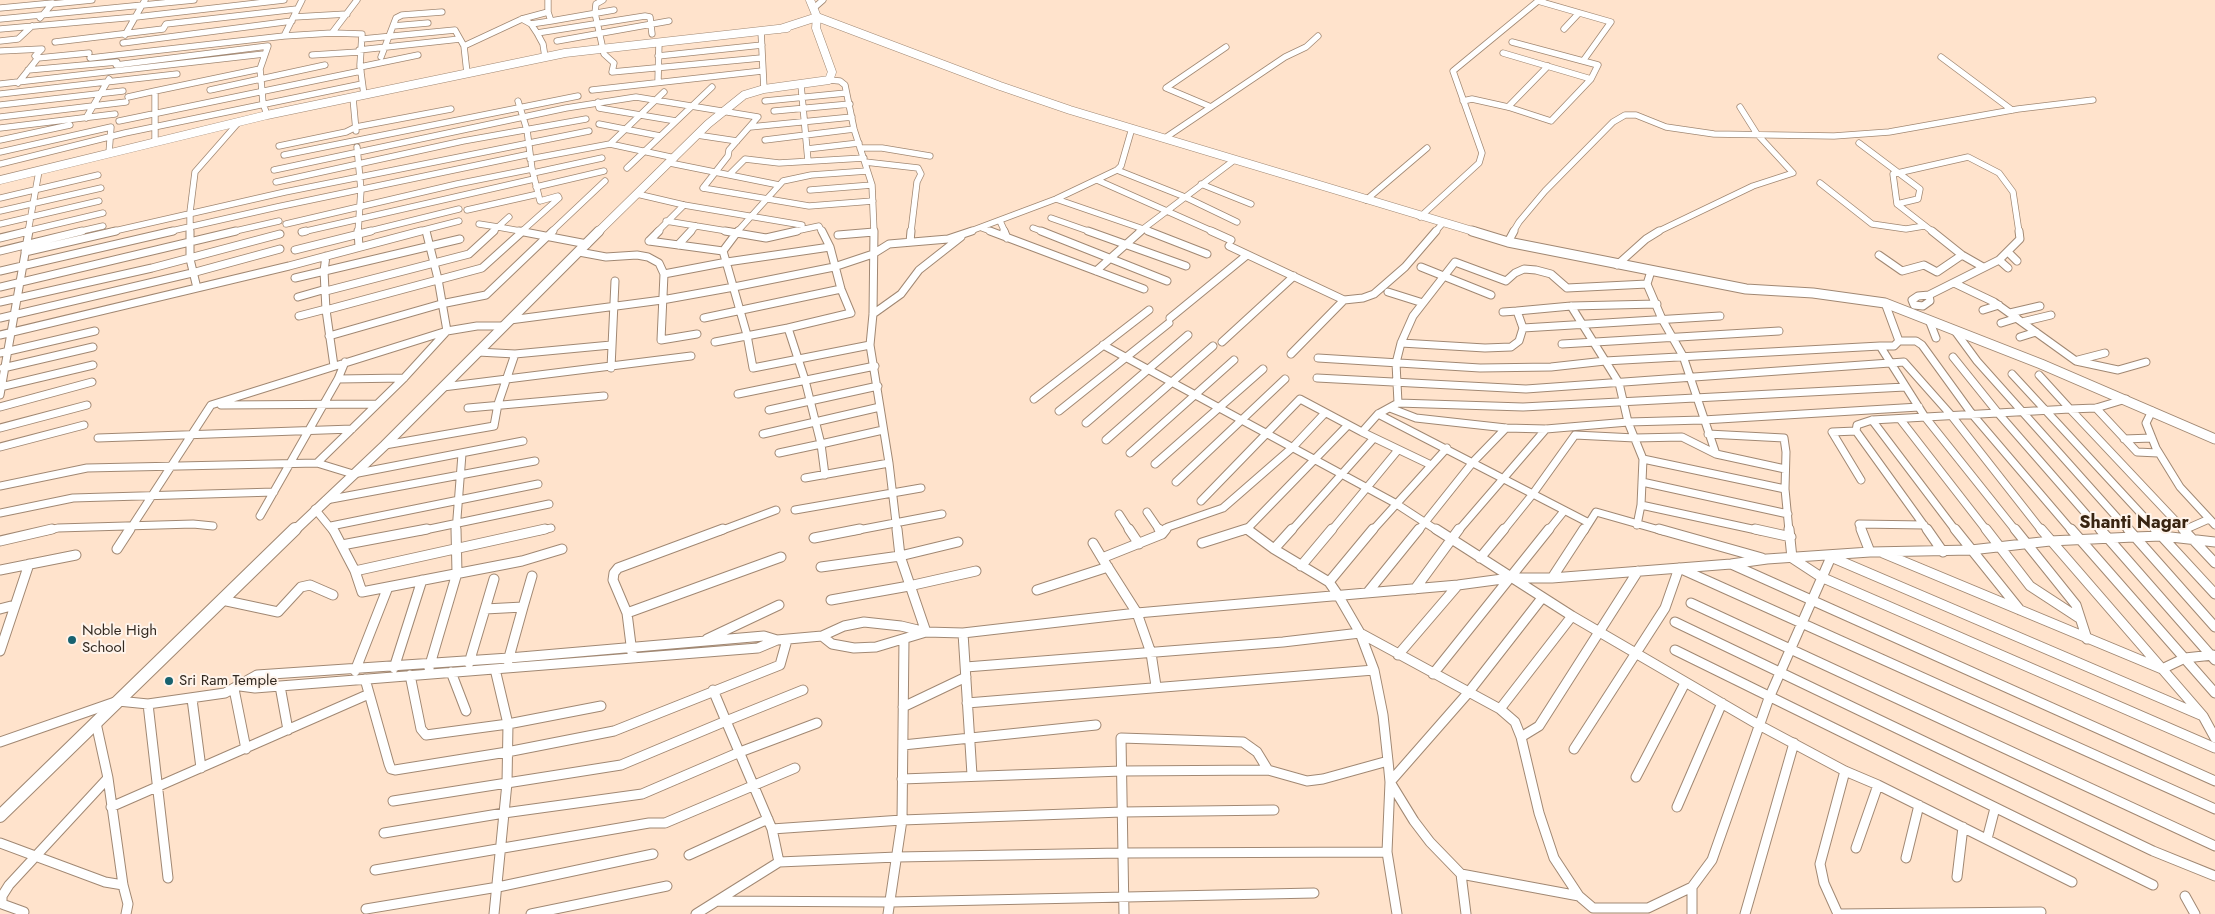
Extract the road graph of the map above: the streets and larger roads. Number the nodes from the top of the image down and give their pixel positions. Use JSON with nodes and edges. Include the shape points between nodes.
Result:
{"nodes":[{"id":1,"x":92,"y":0,"type":"edge"},
{"id":2,"x":145,"y":0,"type":"edge"},
{"id":3,"x":194,"y":0,"type":"edge"},
{"id":4,"x":284,"y":0,"type":"edge"},
{"id":5,"x":302,"y":0,"type":"edge"},
{"id":6,"x":357,"y":0,"type":"edge"},
{"id":7,"x":548,"y":0,"type":"edge"},
{"id":8,"x":603,"y":0,"type":"edge"},
{"id":9,"x":810,"y":0,"type":"edge"},
{"id":10,"x":823,"y":0,"type":"edge"},
{"id":11,"x":1540,"y":0,"type":"edge"},
{"id":12,"x":54,"y":2,"type":"edge"},
{"id":13,"x":141,"y":6,"type":"junction"},
{"id":14,"x":815,"y":7,"type":"junction"},
{"id":15,"x":0,"y":8,"type":"edge"},
{"id":16,"x":298,"y":9,"type":"junction"},
{"id":17,"x":614,"y":10,"type":"dead end"},
{"id":18,"x":442,"y":12,"type":"dead end"},
{"id":19,"x":548,"y":12,"type":"junction"},
{"id":20,"x":595,"y":13,"type":"junction"},
{"id":21,"x":1579,"y":13,"type":"junction"},
{"id":22,"x":347,"y":14,"type":"junction"},
{"id":23,"x":817,"y":16,"type":"junction"},
{"id":24,"x":41,"y":17,"type":"junction"},
{"id":25,"x":136,"y":17,"type":"junction"},
{"id":26,"x":0,"y":19,"type":"edge"},
{"id":27,"x":292,"y":19,"type":"junction"},
{"id":28,"x":522,"y":19,"type":"junction"},
{"id":29,"x":551,"y":21,"type":"junction"},
{"id":30,"x":669,"y":21,"type":"dead end"},
{"id":31,"x":428,"y":23,"type":"dead end"},
{"id":32,"x":597,"y":23,"type":"junction"},
{"id":33,"x":531,"y":24,"type":"junction"},
{"id":34,"x":651,"y":24,"type":"junction"},
{"id":35,"x":840,"y":25,"type":"junction"},
{"id":36,"x":393,"y":26,"type":"junction"},
{"id":37,"x":31,"y":27,"type":"junction"},
{"id":38,"x":816,"y":28,"type":"junction"},
{"id":39,"x":0,"y":29,"type":"edge"},
{"id":40,"x":780,"y":29,"type":"junction"},
{"id":41,"x":1564,"y":29,"type":"dead end"},
{"id":42,"x":760,"y":31,"type":"junction"},
{"id":43,"x":537,"y":33,"type":"junction"},
{"id":44,"x":600,"y":33,"type":"junction"},
{"id":45,"x":126,"y":34,"type":"junction"},
{"id":46,"x":332,"y":34,"type":"junction"},
{"id":47,"x":652,"y":34,"type":"dead end"},
{"id":48,"x":284,"y":36,"type":"junction"},
{"id":49,"x":389,"y":36,"type":"junction"},
{"id":50,"x":1318,"y":36,"type":"dead end"},
{"id":51,"x":18,"y":39,"type":"junction"},
{"id":52,"x":362,"y":39,"type":"junction"},
{"id":53,"x":460,"y":39,"type":"junction"},
{"id":54,"x":0,"y":40,"type":"edge"},
{"id":55,"x":557,"y":41,"type":"dead end"},
{"id":56,"x":55,"y":42,"type":"dead end"},
{"id":57,"x":659,"y":42,"type":"junction"},
{"id":58,"x":1512,"y":42,"type":"dead end"},
{"id":59,"x":123,"y":43,"type":"junction"},
{"id":60,"x":762,"y":45,"type":"junction"},
{"id":61,"x":464,"y":46,"type":"junction"},
{"id":62,"x":385,"y":47,"type":"junction"},
{"id":63,"x":1226,"y":47,"type":"dead end"},
{"id":64,"x":602,"y":48,"type":"junction"},
{"id":65,"x":0,"y":51,"type":"edge"},
{"id":66,"x":7,"y":51,"type":"junction"},
{"id":67,"x":359,"y":51,"type":"junction"},
{"id":68,"x":1503,"y":53,"type":"dead end"},
{"id":69,"x":120,"y":54,"type":"junction"},
{"id":70,"x":264,"y":54,"type":"junction"},
{"id":71,"x":312,"y":55,"type":"dead end"},
{"id":72,"x":418,"y":55,"type":"dead end"},
{"id":73,"x":35,"y":56,"type":"dead end"},
{"id":74,"x":658,"y":56,"type":"junction"},
{"id":75,"x":381,"y":57,"type":"dead end"},
{"id":76,"x":545,"y":57,"type":"junction"},
{"id":77,"x":1941,"y":57,"type":"dead end"},
{"id":78,"x":761,"y":58,"type":"junction"},
{"id":79,"x":1583,"y":61,"type":"junction"},
{"id":80,"x":116,"y":63,"type":"junction"},
{"id":81,"x":325,"y":65,"type":"dead end"},
{"id":82,"x":1548,"y":66,"type":"junction"},
{"id":83,"x":260,"y":69,"type":"junction"},
{"id":84,"x":360,"y":69,"type":"junction"},
{"id":85,"x":657,"y":69,"type":"junction"},
{"id":86,"x":28,"y":70,"type":"junction"},
{"id":87,"x":762,"y":71,"type":"junction"},
{"id":88,"x":113,"y":72,"type":"junction"},
{"id":89,"x":467,"y":73,"type":"junction"},
{"id":90,"x":177,"y":74,"type":"dead end"},
{"id":91,"x":261,"y":78,"type":"junction"},
{"id":92,"x":1591,"y":79,"type":"junction"},
{"id":93,"x":829,"y":80,"type":"junction"},
{"id":94,"x":658,"y":81,"type":"junction"},
{"id":95,"x":18,"y":82,"type":"junction"},
{"id":96,"x":107,"y":82,"type":"junction"},
{"id":97,"x":0,"y":84,"type":"edge"},
{"id":98,"x":362,"y":84,"type":"junction"},
{"id":99,"x":801,"y":85,"type":"junction"},
{"id":100,"x":712,"y":86,"type":"dead end"},
{"id":101,"x":764,"y":89,"type":"junction"},
{"id":102,"x":210,"y":90,"type":"dead end"},
{"id":103,"x":592,"y":90,"type":"dead end"},
{"id":104,"x":123,"y":91,"type":"dead end"},
{"id":105,"x":155,"y":91,"type":"junction"},
{"id":106,"x":261,"y":91,"type":"junction"},
{"id":107,"x":664,"y":92,"type":"dead end"},
{"id":108,"x":8,"y":93,"type":"junction"},
{"id":109,"x":102,"y":93,"type":"junction"},
{"id":110,"x":846,"y":93,"type":"junction"},
{"id":111,"x":0,"y":94,"type":"edge"},
{"id":112,"x":364,"y":95,"type":"junction"},
{"id":113,"x":578,"y":96,"type":"dead end"},
{"id":114,"x":802,"y":97,"type":"junction"},
{"id":115,"x":353,"y":98,"type":"junction"},
{"id":116,"x":656,"y":100,"type":"junction"},
{"id":117,"x":2092,"y":100,"type":"dead end"},
{"id":118,"x":765,"y":101,"type":"dead end"},
{"id":119,"x":1463,"y":101,"type":"junction"},
{"id":120,"x":598,"y":102,"type":"junction"},
{"id":121,"x":0,"y":103,"type":"edge"},
{"id":122,"x":263,"y":103,"type":"junction"},
{"id":123,"x":519,"y":104,"type":"junction"},
{"id":124,"x":850,"y":104,"type":"junction"},
{"id":125,"x":94,"y":106,"type":"junction"},
{"id":126,"x":690,"y":106,"type":"junction"},
{"id":127,"x":1211,"y":107,"type":"junction"},
{"id":128,"x":1508,"y":107,"type":"junction"},
{"id":129,"x":1740,"y":107,"type":"dead end"},
{"id":130,"x":451,"y":109,"type":"dead end"},
{"id":131,"x":803,"y":109,"type":"junction"},
{"id":132,"x":2012,"y":110,"type":"junction"},
{"id":133,"x":722,"y":112,"type":"junction"},
{"id":134,"x":774,"y":112,"type":"dead end"},
{"id":135,"x":155,"y":113,"type":"junction"},
{"id":136,"x":115,"y":114,"type":"dead end"},
{"id":137,"x":268,"y":115,"type":"junction"},
{"id":138,"x":641,"y":115,"type":"junction"},
{"id":139,"x":0,"y":117,"type":"edge"},
{"id":140,"x":852,"y":117,"type":"junction"},
{"id":141,"x":86,"y":118,"type":"junction"},
{"id":142,"x":523,"y":118,"type":"junction"},
{"id":143,"x":586,"y":119,"type":"dead end"},
{"id":144,"x":119,"y":121,"type":"dead end"},
{"id":145,"x":676,"y":121,"type":"junction"},
{"id":146,"x":238,"y":123,"type":"junction"},
{"id":147,"x":804,"y":123,"type":"junction"},
{"id":148,"x":599,"y":124,"type":"dead end"},
{"id":149,"x":70,"y":126,"type":"dead end"},
{"id":150,"x":155,"y":127,"type":"junction"},
{"id":151,"x":356,"y":127,"type":"junction"},
{"id":152,"x":0,"y":128,"type":"edge"},
{"id":153,"x":750,"y":128,"type":"junction"},
{"id":154,"x":1132,"y":128,"type":"junction"},
{"id":155,"x":854,"y":129,"type":"junction"},
{"id":156,"x":527,"y":130,"type":"junction"},
{"id":157,"x":626,"y":130,"type":"junction"},
{"id":158,"x":589,"y":131,"type":"dead end"},
{"id":159,"x":1757,"y":134,"type":"junction"},
{"id":160,"x":697,"y":135,"type":"junction"},
{"id":161,"x":660,"y":136,"type":"junction"},
{"id":162,"x":806,"y":136,"type":"junction"},
{"id":163,"x":110,"y":138,"type":"junction"},
{"id":164,"x":1165,"y":138,"type":"junction"},
{"id":165,"x":0,"y":140,"type":"edge"},
{"id":166,"x":765,"y":140,"type":"dead end"},
{"id":167,"x":155,"y":141,"type":"junction"},
{"id":168,"x":355,"y":141,"type":"junction"},
{"id":169,"x":737,"y":141,"type":"junction"},
{"id":170,"x":529,"y":143,"type":"junction"},
{"id":171,"x":1858,"y":143,"type":"dead end"},
{"id":172,"x":610,"y":144,"type":"junction"},
{"id":173,"x":279,"y":146,"type":"dead end"},
{"id":174,"x":859,"y":146,"type":"junction"},
{"id":175,"x":1427,"y":148,"type":"dead end"},
{"id":176,"x":807,"y":149,"type":"junction"},
{"id":177,"x":0,"y":152,"type":"edge"},
{"id":178,"x":358,"y":152,"type":"junction"},
{"id":179,"x":645,"y":152,"type":"junction"},
{"id":180,"x":109,"y":153,"type":"junction"},
{"id":181,"x":284,"y":155,"type":"dead end"},
{"id":182,"x":530,"y":156,"type":"junction"},
{"id":183,"x":930,"y":156,"type":"dead end"},
{"id":184,"x":602,"y":158,"type":"dead end"},
{"id":185,"x":864,"y":160,"type":"junction"},
{"id":186,"x":1233,"y":160,"type":"junction"},
{"id":187,"x":672,"y":161,"type":"junction"},
{"id":188,"x":808,"y":161,"type":"junction"},
{"id":189,"x":0,"y":164,"type":"edge"},
{"id":190,"x":358,"y":164,"type":"junction"},
{"id":191,"x":627,"y":168,"type":"dead end"},
{"id":192,"x":39,"y":170,"type":"junction"},
{"id":193,"x":274,"y":170,"type":"dead end"},
{"id":194,"x":1117,"y":170,"type":"junction"},
{"id":195,"x":604,"y":171,"type":"dead end"},
{"id":196,"x":717,"y":171,"type":"junction"},
{"id":197,"x":867,"y":171,"type":"junction"},
{"id":198,"x":1899,"y":173,"type":"junction"},
{"id":199,"x":533,"y":174,"type":"junction"},
{"id":200,"x":730,"y":174,"type":"junction"},
{"id":201,"x":98,"y":175,"type":"dead end"},
{"id":202,"x":360,"y":176,"type":"junction"},
{"id":203,"x":0,"y":180,"type":"edge"},
{"id":204,"x":1097,"y":180,"type":"junction"},
{"id":205,"x":605,"y":181,"type":"dead end"},
{"id":206,"x":276,"y":182,"type":"dead end"},
{"id":207,"x":1820,"y":183,"type":"dead end"},
{"id":208,"x":1201,"y":184,"type":"junction"},
{"id":209,"x":779,"y":185,"type":"junction"},
{"id":210,"x":872,"y":185,"type":"junction"},
{"id":211,"x":536,"y":186,"type":"junction"},
{"id":212,"x":101,"y":188,"type":"dead end"},
{"id":213,"x":837,"y":188,"type":"junction"},
{"id":214,"x":36,"y":190,"type":"junction"},
{"id":215,"x":361,"y":190,"type":"junction"},
{"id":216,"x":810,"y":190,"type":"dead end"},
{"id":217,"x":538,"y":194,"type":"junction"},
{"id":218,"x":637,"y":194,"type":"junction"},
{"id":219,"x":1185,"y":197,"type":"junction"},
{"id":220,"x":0,"y":198,"type":"edge"},
{"id":221,"x":766,"y":199,"type":"junction"},
{"id":222,"x":1056,"y":199,"type":"junction"},
{"id":223,"x":873,"y":200,"type":"junction"},
{"id":224,"x":1366,"y":200,"type":"junction"},
{"id":225,"x":99,"y":201,"type":"dead end"},
{"id":226,"x":34,"y":203,"type":"junction"},
{"id":227,"x":838,"y":203,"type":"junction"},
{"id":228,"x":1251,"y":204,"type":"dead end"},
{"id":229,"x":1896,"y":204,"type":"junction"},
{"id":230,"x":684,"y":205,"type":"junction"},
{"id":231,"x":360,"y":206,"type":"junction"},
{"id":232,"x":459,"y":209,"type":"dead end"},
{"id":233,"x":466,"y":210,"type":"dead end"},
{"id":234,"x":1166,"y":210,"type":"junction"},
{"id":235,"x":0,"y":211,"type":"edge"},
{"id":236,"x":190,"y":212,"type":"junction"},
{"id":237,"x":103,"y":213,"type":"dead end"},
{"id":238,"x":753,"y":215,"type":"junction"},
{"id":239,"x":31,"y":217,"type":"junction"},
{"id":240,"x":509,"y":217,"type":"dead end"},
{"id":241,"x":1420,"y":217,"type":"junction"},
{"id":242,"x":1051,"y":218,"type":"dead end"},
{"id":243,"x":358,"y":220,"type":"junction"},
{"id":244,"x":280,"y":221,"type":"dead end"},
{"id":245,"x":459,"y":221,"type":"dead end"},
{"id":246,"x":666,"y":221,"type":"junction"},
{"id":247,"x":1000,"y":222,"type":"junction"},
{"id":248,"x":1237,"y":222,"type":"dead end"},
{"id":249,"x":0,"y":224,"type":"edge"},
{"id":250,"x":286,"y":224,"type":"dead end"},
{"id":251,"x":479,"y":224,"type":"dead end"},
{"id":252,"x":1442,"y":224,"type":"junction"},
{"id":253,"x":802,"y":225,"type":"dead end"},
{"id":254,"x":103,"y":226,"type":"dead end"},
{"id":255,"x":696,"y":226,"type":"junction"},
{"id":256,"x":1924,"y":226,"type":"junction"},
{"id":257,"x":190,"y":227,"type":"junction"},
{"id":258,"x":498,"y":227,"type":"junction"},
{"id":259,"x":982,"y":228,"type":"junction"},
{"id":260,"x":1034,"y":228,"type":"dead end"},
{"id":261,"x":1143,"y":229,"type":"junction"},
{"id":262,"x":29,"y":231,"type":"junction"},
{"id":263,"x":426,"y":231,"type":"junction"},
{"id":264,"x":302,"y":232,"type":"dead end"},
{"id":265,"x":521,"y":232,"type":"junction"},
{"id":266,"x":874,"y":232,"type":"junction"},
{"id":267,"x":359,"y":233,"type":"junction"},
{"id":268,"x":736,"y":233,"type":"junction"},
{"id":269,"x":280,"y":234,"type":"dead end"},
{"id":270,"x":964,"y":234,"type":"junction"},
{"id":271,"x":838,"y":235,"type":"dead end"},
{"id":272,"x":545,"y":236,"type":"junction"},
{"id":273,"x":0,"y":238,"type":"edge"},
{"id":274,"x":1007,"y":238,"type":"junction"},
{"id":275,"x":460,"y":239,"type":"dead end"},
{"id":276,"x":910,"y":242,"type":"junction"},
{"id":277,"x":1508,"y":242,"type":"junction"},
{"id":278,"x":190,"y":243,"type":"junction"},
{"id":279,"x":588,"y":244,"type":"junction"},
{"id":280,"x":1125,"y":244,"type":"junction"},
{"id":281,"x":678,"y":245,"type":"junction"},
{"id":282,"x":359,"y":246,"type":"junction"},
{"id":283,"x":429,"y":246,"type":"junction"},
{"id":284,"x":830,"y":247,"type":"junction"},
{"id":285,"x":26,"y":248,"type":"junction"},
{"id":286,"x":280,"y":249,"type":"dead end"},
{"id":287,"x":295,"y":250,"type":"dead end"},
{"id":288,"x":0,"y":251,"type":"edge"},
{"id":289,"x":723,"y":251,"type":"junction"},
{"id":290,"x":579,"y":252,"type":"junction"},
{"id":291,"x":2008,"y":252,"type":"junction"},
{"id":292,"x":873,"y":254,"type":"junction"},
{"id":293,"x":1207,"y":254,"type":"dead end"},
{"id":294,"x":1248,"y":255,"type":"junction"},
{"id":295,"x":1879,"y":255,"type":"dead end"},
{"id":296,"x":1962,"y":255,"type":"junction"},
{"id":297,"x":326,"y":256,"type":"junction"},
{"id":298,"x":1111,"y":258,"type":"junction"},
{"id":299,"x":190,"y":259,"type":"junction"},
{"id":300,"x":1999,"y":260,"type":"junction"},
{"id":301,"x":2017,"y":260,"type":"dead end"},
{"id":302,"x":727,"y":262,"type":"junction"},
{"id":303,"x":434,"y":263,"type":"junction"},
{"id":304,"x":1617,"y":265,"type":"junction"},
{"id":305,"x":23,"y":266,"type":"junction"},
{"id":306,"x":1186,"y":266,"type":"dead end"},
{"id":307,"x":1983,"y":266,"type":"junction"},
{"id":308,"x":834,"y":267,"type":"junction"},
{"id":309,"x":1421,"y":267,"type":"dead end"},
{"id":310,"x":2008,"y":268,"type":"dead end"},
{"id":311,"x":0,"y":271,"type":"edge"},
{"id":312,"x":324,"y":271,"type":"junction"},
{"id":313,"x":1096,"y":271,"type":"junction"},
{"id":314,"x":1651,"y":271,"type":"junction"},
{"id":315,"x":192,"y":273,"type":"junction"},
{"id":316,"x":664,"y":274,"type":"junction"},
{"id":317,"x":1445,"y":275,"type":"junction"},
{"id":318,"x":1294,"y":276,"type":"junction"},
{"id":319,"x":295,"y":278,"type":"dead end"},
{"id":320,"x":438,"y":279,"type":"junction"},
{"id":321,"x":616,"y":281,"type":"dead end"},
{"id":322,"x":1167,"y":281,"type":"dead end"},
{"id":323,"x":20,"y":283,"type":"junction"},
{"id":324,"x":1954,"y":283,"type":"junction"},
{"id":325,"x":1647,"y":284,"type":"junction"},
{"id":326,"x":0,"y":287,"type":"edge"},
{"id":327,"x":734,"y":287,"type":"junction"},
{"id":328,"x":197,"y":288,"type":"junction"},
{"id":329,"x":1144,"y":289,"type":"dead end"},
{"id":330,"x":326,"y":290,"type":"junction"},
{"id":331,"x":841,"y":290,"type":"junction"},
{"id":332,"x":1388,"y":292,"type":"dead end"},
{"id":333,"x":1491,"y":295,"type":"dead end"},
{"id":334,"x":298,"y":296,"type":"dead end"},
{"id":335,"x":18,"y":298,"type":"junction"},
{"id":336,"x":662,"y":300,"type":"junction"},
{"id":337,"x":1344,"y":300,"type":"junction"},
{"id":338,"x":0,"y":302,"type":"edge"},
{"id":339,"x":1423,"y":303,"type":"junction"},
{"id":340,"x":1885,"y":303,"type":"junction"},
{"id":341,"x":441,"y":304,"type":"junction"},
{"id":342,"x":1657,"y":304,"type":"junction"},
{"id":343,"x":1999,"y":305,"type":"junction"},
{"id":344,"x":613,"y":306,"type":"junction"},
{"id":345,"x":1571,"y":306,"type":"junction"},
{"id":346,"x":2040,"y":306,"type":"dead end"},
{"id":347,"x":1911,"y":308,"type":"junction"},
{"id":348,"x":326,"y":309,"type":"junction"},
{"id":349,"x":1149,"y":310,"type":"dead end"},
{"id":350,"x":1983,"y":310,"type":"dead end"},
{"id":351,"x":741,"y":311,"type":"junction"},
{"id":352,"x":1517,"y":311,"type":"junction"},
{"id":353,"x":1504,"y":312,"type":"dead end"},
{"id":354,"x":15,"y":314,"type":"junction"},
{"id":355,"x":873,"y":314,"type":"junction"},
{"id":356,"x":2010,"y":314,"type":"junction"},
{"id":357,"x":2051,"y":315,"type":"dead end"},
{"id":358,"x":299,"y":316,"type":"dead end"},
{"id":359,"x":1720,"y":316,"type":"dead end"},
{"id":360,"x":0,"y":318,"type":"edge"},
{"id":361,"x":704,"y":318,"type":"dead end"},
{"id":362,"x":1662,"y":319,"type":"junction"},
{"id":363,"x":1929,"y":320,"type":"junction"},
{"id":364,"x":2020,"y":320,"type":"junction"},
{"id":365,"x":506,"y":323,"type":"junction"},
{"id":366,"x":1581,"y":323,"type":"junction"},
{"id":367,"x":2001,"y":323,"type":"dead end"},
{"id":368,"x":788,"y":328,"type":"junction"},
{"id":369,"x":1523,"y":328,"type":"junction"},
{"id":370,"x":95,"y":331,"type":"dead end"},
{"id":371,"x":447,"y":331,"type":"junction"},
{"id":372,"x":1779,"y":331,"type":"dead end"},
{"id":373,"x":1956,"y":331,"type":"junction"},
{"id":374,"x":12,"y":332,"type":"junction"},
{"id":375,"x":2036,"y":332,"type":"junction"},
{"id":376,"x":697,"y":334,"type":"dead end"},
{"id":377,"x":0,"y":335,"type":"edge"},
{"id":378,"x":747,"y":335,"type":"junction"},
{"id":379,"x":1188,"y":335,"type":"dead end"},
{"id":380,"x":329,"y":336,"type":"junction"},
{"id":381,"x":2020,"y":337,"type":"dead end"},
{"id":382,"x":1673,"y":338,"type":"junction"},
{"id":383,"x":1936,"y":338,"type":"dead end"},
{"id":384,"x":1899,"y":341,"type":"junction"},
{"id":385,"x":715,"y":342,"type":"dead end"},
{"id":386,"x":1222,"y":342,"type":"dead end"},
{"id":387,"x":1593,"y":342,"type":"junction"},
{"id":388,"x":1401,"y":344,"type":"junction"},
{"id":389,"x":1562,"y":344,"type":"dead end"},
{"id":390,"x":611,"y":345,"type":"junction"},
{"id":391,"x":870,"y":345,"type":"junction"},
{"id":392,"x":1103,"y":345,"type":"junction"},
{"id":393,"x":1213,"y":346,"type":"dead end"},
{"id":394,"x":1880,"y":346,"type":"junction"},
{"id":395,"x":93,"y":347,"type":"dead end"},
{"id":396,"x":8,"y":351,"type":"junction"},
{"id":397,"x":478,"y":352,"type":"junction"},
{"id":398,"x":0,"y":353,"type":"edge"},
{"id":399,"x":2105,"y":353,"type":"dead end"},
{"id":400,"x":515,"y":354,"type":"junction"},
{"id":401,"x":1290,"y":354,"type":"dead end"},
{"id":402,"x":691,"y":356,"type":"dead end"},
{"id":403,"x":1684,"y":356,"type":"junction"},
{"id":404,"x":1126,"y":357,"type":"junction"},
{"id":405,"x":1953,"y":357,"type":"dead end"},
{"id":406,"x":1318,"y":358,"type":"dead end"},
{"id":407,"x":799,"y":359,"type":"junction"},
{"id":408,"x":1234,"y":360,"type":"dead end"},
{"id":409,"x":1605,"y":361,"type":"junction"},
{"id":410,"x":2076,"y":361,"type":"junction"},
{"id":411,"x":345,"y":362,"type":"junction"},
{"id":412,"x":2146,"y":362,"type":"dead end"},
{"id":413,"x":1396,"y":363,"type":"junction"},
{"id":414,"x":1890,"y":363,"type":"junction"},
{"id":415,"x":93,"y":365,"type":"dead end"},
{"id":416,"x":334,"y":366,"type":"junction"},
{"id":417,"x":875,"y":366,"type":"junction"},
{"id":418,"x":3,"y":368,"type":"edge"},
{"id":419,"x":611,"y":368,"type":"junction"},
{"id":420,"x":1263,"y":369,"type":"dead end"},
{"id":421,"x":1148,"y":370,"type":"junction"},
{"id":422,"x":2012,"y":374,"type":"dead end"},
{"id":423,"x":2039,"y":375,"type":"dead end"},
{"id":424,"x":404,"y":378,"type":"junction"},
{"id":425,"x":1317,"y":378,"type":"dead end"},
{"id":426,"x":338,"y":379,"type":"junction"},
{"id":427,"x":1285,"y":379,"type":"dead end"},
{"id":428,"x":1690,"y":379,"type":"junction"},
{"id":429,"x":805,"y":380,"type":"junction"},
{"id":430,"x":507,"y":381,"type":"junction"},
{"id":431,"x":92,"y":382,"type":"dead end"},
{"id":432,"x":1172,"y":382,"type":"junction"},
{"id":433,"x":1397,"y":382,"type":"junction"},
{"id":434,"x":1619,"y":383,"type":"junction"},
{"id":435,"x":878,"y":386,"type":"junction"},
{"id":436,"x":1,"y":387,"type":"edge"},
{"id":437,"x":443,"y":387,"type":"junction"},
{"id":438,"x":1905,"y":387,"type":"junction"},
{"id":439,"x":738,"y":394,"type":"dead end"},
{"id":440,"x":0,"y":395,"type":"edge"},
{"id":441,"x":1195,"y":395,"type":"junction"},
{"id":442,"x":604,"y":396,"type":"dead end"},
{"id":443,"x":1696,"y":399,"type":"junction"},
{"id":444,"x":2126,"y":399,"type":"junction"},
{"id":445,"x":1034,"y":400,"type":"dead end"},
{"id":446,"x":810,"y":401,"type":"junction"},
{"id":447,"x":1624,"y":402,"type":"junction"},
{"id":448,"x":1398,"y":403,"type":"junction"},
{"id":449,"x":377,"y":404,"type":"junction"},
{"id":450,"x":498,"y":404,"type":"junction"},
{"id":451,"x":87,"y":405,"type":"dead end"},
{"id":452,"x":211,"y":405,"type":"junction"},
{"id":453,"x":323,"y":405,"type":"junction"},
{"id":454,"x":0,"y":407,"type":"edge"},
{"id":455,"x":880,"y":407,"type":"junction"},
{"id":456,"x":1919,"y":407,"type":"junction"},
{"id":457,"x":468,"y":408,"type":"dead end"},
{"id":458,"x":1218,"y":408,"type":"junction"},
{"id":459,"x":1390,"y":408,"type":"junction"},
{"id":460,"x":2096,"y":408,"type":"junction"},
{"id":461,"x":2046,"y":409,"type":"junction"},
{"id":462,"x":2070,"y":409,"type":"junction"},
{"id":463,"x":769,"y":410,"type":"dead end"},
{"id":464,"x":1059,"y":411,"type":"dead end"},
{"id":465,"x":2152,"y":411,"type":"junction"},
{"id":466,"x":2022,"y":412,"type":"junction"},
{"id":467,"x":1998,"y":413,"type":"junction"},
{"id":468,"x":1324,"y":414,"type":"junction"},
{"id":469,"x":1378,"y":414,"type":"junction"},
{"id":470,"x":1972,"y":414,"type":"junction"},
{"id":471,"x":1951,"y":415,"type":"junction"},
{"id":472,"x":1925,"y":417,"type":"junction"},
{"id":473,"x":1900,"y":419,"type":"junction"},
{"id":474,"x":1243,"y":420,"type":"junction"},
{"id":475,"x":1703,"y":420,"type":"junction"},
{"id":476,"x":1872,"y":420,"type":"junction"},
{"id":477,"x":1628,"y":422,"type":"junction"},
{"id":478,"x":816,"y":423,"type":"junction"},
{"id":479,"x":1086,"y":423,"type":"dead end"},
{"id":480,"x":84,"y":425,"type":"dead end"},
{"id":481,"x":1348,"y":425,"type":"junction"},
{"id":482,"x":0,"y":428,"type":"edge"},
{"id":483,"x":1506,"y":428,"type":"junction"},
{"id":484,"x":352,"y":429,"type":"junction"},
{"id":485,"x":1546,"y":429,"type":"junction"},
{"id":486,"x":309,"y":430,"type":"junction"},
{"id":487,"x":883,"y":430,"type":"junction"},
{"id":488,"x":1362,"y":432,"type":"junction"},
{"id":489,"x":1856,"y":432,"type":"junction"},
{"id":490,"x":193,"y":434,"type":"junction"},
{"id":491,"x":763,"y":434,"type":"dead end"},
{"id":492,"x":1708,"y":434,"type":"junction"},
{"id":493,"x":1267,"y":435,"type":"junction"},
{"id":494,"x":98,"y":438,"type":"dead end"},
{"id":495,"x":1374,"y":438,"type":"junction"},
{"id":496,"x":1634,"y":438,"type":"junction"},
{"id":497,"x":2124,"y":438,"type":"junction"},
{"id":498,"x":2152,"y":438,"type":"junction"},
{"id":499,"x":2215,"y":439,"type":"edge"},
{"id":500,"x":1106,"y":440,"type":"dead end"},
{"id":501,"x":523,"y":441,"type":"dead end"},
{"id":502,"x":821,"y":444,"type":"junction"},
{"id":503,"x":385,"y":445,"type":"junction"},
{"id":504,"x":0,"y":447,"type":"edge"},
{"id":505,"x":1293,"y":447,"type":"junction"},
{"id":506,"x":1447,"y":448,"type":"junction"},
{"id":507,"x":1398,"y":450,"type":"junction"},
{"id":508,"x":2158,"y":452,"type":"junction"},
{"id":509,"x":779,"y":453,"type":"dead end"},
{"id":510,"x":1130,"y":453,"type":"dead end"},
{"id":511,"x":462,"y":454,"type":"junction"},
{"id":512,"x":1716,"y":454,"type":"junction"},
{"id":513,"x":1643,"y":459,"type":"junction"},
{"id":514,"x":535,"y":461,"type":"dead end"},
{"id":515,"x":1315,"y":461,"type":"junction"},
{"id":516,"x":889,"y":462,"type":"junction"},
{"id":517,"x":1473,"y":462,"type":"junction"},
{"id":518,"x":317,"y":463,"type":"junction"},
{"id":519,"x":291,"y":464,"type":"junction"},
{"id":520,"x":1155,"y":464,"type":"dead end"},
{"id":521,"x":1431,"y":465,"type":"junction"},
{"id":522,"x":172,"y":466,"type":"junction"},
{"id":523,"x":1785,"y":470,"type":"junction"},
{"id":524,"x":353,"y":474,"type":"junction"},
{"id":525,"x":1341,"y":474,"type":"junction"},
{"id":526,"x":826,"y":475,"type":"junction"},
{"id":527,"x":460,"y":476,"type":"junction"},
{"id":528,"x":805,"y":478,"type":"dead end"},
{"id":529,"x":1503,"y":480,"type":"junction"},
{"id":530,"x":1861,"y":480,"type":"dead end"},
{"id":531,"x":1176,"y":482,"type":"dead end"},
{"id":532,"x":1642,"y":482,"type":"junction"},
{"id":533,"x":538,"y":484,"type":"dead end"},
{"id":534,"x":0,"y":486,"type":"edge"},
{"id":535,"x":921,"y":488,"type":"dead end"},
{"id":536,"x":1366,"y":488,"type":"junction"},
{"id":537,"x":1785,"y":489,"type":"junction"},
{"id":538,"x":274,"y":492,"type":"junction"},
{"id":539,"x":891,"y":493,"type":"junction"},
{"id":540,"x":152,"y":495,"type":"junction"},
{"id":541,"x":1532,"y":495,"type":"junction"},
{"id":542,"x":458,"y":500,"type":"junction"},
{"id":543,"x":324,"y":501,"type":"junction"},
{"id":544,"x":1201,"y":501,"type":"dead end"},
{"id":545,"x":1395,"y":503,"type":"junction"},
{"id":546,"x":549,"y":504,"type":"dead end"},
{"id":547,"x":1640,"y":505,"type":"junction"},
{"id":548,"x":315,"y":509,"type":"junction"},
{"id":549,"x":776,"y":510,"type":"dead end"},
{"id":550,"x":794,"y":510,"type":"dead end"},
{"id":551,"x":1564,"y":511,"type":"junction"},
{"id":552,"x":1147,"y":512,"type":"dead end"},
{"id":553,"x":0,"y":513,"type":"edge"},
{"id":554,"x":942,"y":514,"type":"dead end"},
{"id":555,"x":1118,"y":514,"type":"dead end"},
{"id":556,"x":1788,"y":514,"type":"junction"},
{"id":557,"x":260,"y":516,"type":"dead end"},
{"id":558,"x":1424,"y":522,"type":"junction"},
{"id":559,"x":2212,"y":522,"type":"edge"},
{"id":560,"x":1589,"y":523,"type":"junction"},
{"id":561,"x":456,"y":524,"type":"junction"},
{"id":562,"x":896,"y":524,"type":"junction"},
{"id":563,"x":133,"y":525,"type":"junction"},
{"id":564,"x":1637,"y":525,"type":"junction"},
{"id":565,"x":1924,"y":525,"type":"junction"},
{"id":566,"x":214,"y":526,"type":"dead end"},
{"id":567,"x":331,"y":526,"type":"junction"},
{"id":568,"x":551,"y":528,"type":"dead end"},
{"id":569,"x":1247,"y":529,"type":"junction"},
{"id":570,"x":2184,"y":530,"type":"junction"},
{"id":571,"x":1162,"y":534,"type":"junction"},
{"id":572,"x":2162,"y":536,"type":"junction"},
{"id":573,"x":1791,"y":537,"type":"junction"},
{"id":574,"x":2134,"y":537,"type":"junction"},
{"id":575,"x":814,"y":538,"type":"dead end"},
{"id":576,"x":1451,"y":539,"type":"junction"},
{"id":577,"x":2078,"y":539,"type":"junction"},
{"id":578,"x":2108,"y":539,"type":"junction"},
{"id":579,"x":2192,"y":540,"type":"junction"},
{"id":580,"x":0,"y":541,"type":"edge"},
{"id":581,"x":2050,"y":541,"type":"junction"},
{"id":582,"x":958,"y":542,"type":"dead end"},
{"id":583,"x":2215,"y":542,"type":"edge"},
{"id":584,"x":1093,"y":543,"type":"dead end"},
{"id":585,"x":1202,"y":543,"type":"dead end"},
{"id":586,"x":1138,"y":544,"type":"junction"},
{"id":587,"x":2025,"y":544,"type":"junction"},
{"id":588,"x":342,"y":545,"type":"junction"},
{"id":589,"x":1998,"y":547,"type":"junction"},
{"id":590,"x":456,"y":548,"type":"junction"},
{"id":591,"x":117,"y":549,"type":"dead end"},
{"id":592,"x":562,"y":549,"type":"dead end"},
{"id":593,"x":1274,"y":549,"type":"junction"},
{"id":594,"x":1971,"y":550,"type":"junction"},
{"id":595,"x":1875,"y":552,"type":"junction"},
{"id":596,"x":1943,"y":552,"type":"junction"},
{"id":597,"x":76,"y":555,"type":"dead end"},
{"id":598,"x":781,"y":556,"type":"dead end"},
{"id":599,"x":900,"y":556,"type":"junction"},
{"id":600,"x":1831,"y":556,"type":"junction"},
{"id":601,"x":1102,"y":558,"type":"junction"},
{"id":602,"x":1480,"y":558,"type":"junction"},
{"id":603,"x":1792,"y":558,"type":"junction"},
{"id":604,"x":1767,"y":559,"type":"junction"},
{"id":605,"x":2215,"y":563,"type":"edge"},
{"id":606,"x":29,"y":564,"type":"junction"},
{"id":607,"x":1731,"y":564,"type":"junction"},
{"id":608,"x":1302,"y":566,"type":"junction"},
{"id":609,"x":1108,"y":567,"type":"junction"},
{"id":610,"x":821,"y":568,"type":"dead end"},
{"id":611,"x":1679,"y":568,"type":"junction"},
{"id":612,"x":0,"y":570,"type":"edge"},
{"id":613,"x":976,"y":570,"type":"dead end"},
{"id":614,"x":355,"y":571,"type":"junction"},
{"id":615,"x":1638,"y":571,"type":"junction"},
{"id":616,"x":457,"y":573,"type":"junction"},
{"id":617,"x":532,"y":576,"type":"dead end"},
{"id":618,"x":1821,"y":577,"type":"junction"},
{"id":619,"x":1510,"y":578,"type":"junction"},
{"id":620,"x":1552,"y":578,"type":"junction"},
{"id":621,"x":494,"y":579,"type":"dead end"},
{"id":622,"x":422,"y":580,"type":"junction"},
{"id":623,"x":1329,"y":582,"type":"junction"},
{"id":624,"x":1458,"y":585,"type":"junction"},
{"id":625,"x":909,"y":586,"type":"junction"},
{"id":626,"x":388,"y":587,"type":"junction"},
{"id":627,"x":1415,"y":588,"type":"junction"},
{"id":628,"x":1036,"y":590,"type":"dead end"},
{"id":629,"x":1368,"y":592,"type":"junction"},
{"id":630,"x":2215,"y":594,"type":"edge"},
{"id":631,"x":333,"y":595,"type":"dead end"},
{"id":632,"x":1338,"y":595,"type":"junction"},
{"id":633,"x":1542,"y":598,"type":"junction"},
{"id":634,"x":222,"y":600,"type":"junction"},
{"id":635,"x":831,"y":600,"type":"dead end"},
{"id":636,"x":1810,"y":601,"type":"junction"},
{"id":637,"x":1691,"y":603,"type":"dead end"},
{"id":638,"x":15,"y":605,"type":"junction"},
{"id":639,"x":779,"y":605,"type":"dead end"},
{"id":640,"x":524,"y":607,"type":"junction"},
{"id":641,"x":0,"y":609,"type":"edge"},
{"id":642,"x":485,"y":609,"type":"junction"},
{"id":643,"x":2021,"y":611,"type":"junction"},
{"id":644,"x":627,"y":613,"type":"junction"},
{"id":645,"x":1137,"y":614,"type":"junction"},
{"id":646,"x":1572,"y":616,"type":"junction"},
{"id":647,"x":2079,"y":618,"type":"junction"},
{"id":648,"x":1675,"y":622,"type":"dead end"},
{"id":649,"x":1801,"y":623,"type":"junction"},
{"id":650,"x":2215,"y":627,"type":"edge"},
{"id":651,"x":926,"y":632,"type":"junction"},
{"id":652,"x":1600,"y":632,"type":"junction"},
{"id":653,"x":963,"y":633,"type":"junction"},
{"id":654,"x":1360,"y":633,"type":"junction"},
{"id":655,"x":822,"y":636,"type":"junction"},
{"id":656,"x":2,"y":638,"type":"edge"},
{"id":657,"x":2087,"y":638,"type":"junction"},
{"id":658,"x":904,"y":639,"type":"junction"},
{"id":659,"x":777,"y":640,"type":"junction"},
{"id":660,"x":787,"y":640,"type":"junction"},
{"id":661,"x":702,"y":641,"type":"junction"},
{"id":662,"x":1790,"y":648,"type":"junction"},
{"id":663,"x":1675,"y":650,"type":"dead end"},
{"id":664,"x":0,"y":651,"type":"edge"},
{"id":665,"x":632,"y":652,"type":"junction"},
{"id":666,"x":1151,"y":653,"type":"junction"},
{"id":667,"x":679,"y":654,"type":"junction"},
{"id":668,"x":1637,"y":654,"type":"junction"},
{"id":669,"x":1398,"y":656,"type":"junction"},
{"id":670,"x":2214,"y":656,"type":"edge"},
{"id":671,"x":509,"y":658,"type":"junction"},
{"id":672,"x":2185,"y":658,"type":"junction"},
{"id":673,"x":470,"y":661,"type":"junction"},
{"id":674,"x":430,"y":663,"type":"junction"},
{"id":675,"x":394,"y":666,"type":"junction"},
{"id":676,"x":357,"y":668,"type":"junction"},
{"id":677,"x":506,"y":668,"type":"junction"},
{"id":678,"x":495,"y":669,"type":"junction"},
{"id":679,"x":2162,"y":669,"type":"junction"},
{"id":680,"x":467,"y":670,"type":"junction"},
{"id":681,"x":1374,"y":670,"type":"junction"},
{"id":682,"x":451,"y":672,"type":"junction"},
{"id":683,"x":966,"y":672,"type":"junction"},
{"id":684,"x":1779,"y":673,"type":"junction"},
{"id":685,"x":427,"y":674,"type":"junction"},
{"id":686,"x":1433,"y":674,"type":"junction"},
{"id":687,"x":410,"y":675,"type":"junction"},
{"id":688,"x":391,"y":676,"type":"junction"},
{"id":689,"x":365,"y":679,"type":"junction"},
{"id":690,"x":352,"y":680,"type":"junction"},
{"id":691,"x":1685,"y":683,"type":"junction"},
{"id":692,"x":280,"y":686,"type":"junction"},
{"id":693,"x":1156,"y":686,"type":"junction"},
{"id":694,"x":237,"y":688,"type":"junction"},
{"id":695,"x":713,"y":690,"type":"junction"},
{"id":696,"x":803,"y":690,"type":"dead end"},
{"id":697,"x":2215,"y":693,"type":"edge"},
{"id":698,"x":369,"y":694,"type":"junction"},
{"id":699,"x":1468,"y":694,"type":"junction"},
{"id":700,"x":1769,"y":698,"type":"junction"},
{"id":701,"x":192,"y":699,"type":"junction"},
{"id":702,"x":118,"y":702,"type":"junction"},
{"id":703,"x":967,"y":703,"type":"junction"},
{"id":704,"x":1722,"y":703,"type":"junction"},
{"id":705,"x":148,"y":704,"type":"junction"},
{"id":706,"x":601,"y":706,"type":"dead end"},
{"id":707,"x":903,"y":707,"type":"junction"},
{"id":708,"x":1500,"y":709,"type":"junction"},
{"id":709,"x":466,"y":711,"type":"dead end"},
{"id":710,"x":2203,"y":716,"type":"junction"},
{"id":711,"x":726,"y":721,"type":"junction"},
{"id":712,"x":96,"y":723,"type":"junction"},
{"id":713,"x":508,"y":724,"type":"junction"},
{"id":714,"x":817,"y":724,"type":"dead end"},
{"id":715,"x":1096,"y":725,"type":"dead end"},
{"id":716,"x":1759,"y":725,"type":"junction"},
{"id":717,"x":288,"y":730,"type":"junction"},
{"id":718,"x":1521,"y":738,"type":"junction"},
{"id":719,"x":2215,"y":738,"type":"edge"},
{"id":720,"x":969,"y":739,"type":"junction"},
{"id":721,"x":0,"y":742,"type":"edge"},
{"id":722,"x":1794,"y":743,"type":"junction"},
{"id":723,"x":903,"y":745,"type":"junction"},
{"id":724,"x":246,"y":748,"type":"junction"},
{"id":725,"x":2215,"y":748,"type":"edge"},
{"id":726,"x":1574,"y":750,"type":"dead end"},
{"id":727,"x":507,"y":752,"type":"junction"},
{"id":728,"x":740,"y":752,"type":"junction"},
{"id":729,"x":1388,"y":761,"type":"junction"},
{"id":730,"x":201,"y":768,"type":"junction"},
{"id":731,"x":795,"y":768,"type":"dead end"},
{"id":732,"x":1268,"y":770,"type":"junction"},
{"id":733,"x":1122,"y":771,"type":"junction"},
{"id":734,"x":1845,"y":771,"type":"junction"},
{"id":735,"x":972,"y":775,"type":"junction"},
{"id":736,"x":1636,"y":777,"type":"dead end"},
{"id":737,"x":108,"y":778,"type":"junction"},
{"id":738,"x":902,"y":780,"type":"junction"},
{"id":739,"x":1390,"y":782,"type":"junction"},
{"id":740,"x":2215,"y":782,"type":"edge"},
{"id":741,"x":507,"y":783,"type":"junction"},
{"id":742,"x":1878,"y":785,"type":"junction"},
{"id":743,"x":752,"y":786,"type":"junction"},
{"id":744,"x":157,"y":788,"type":"junction"},
{"id":745,"x":393,"y":801,"type":"dead end"},
{"id":746,"x":1918,"y":805,"type":"junction"},
{"id":747,"x":111,"y":807,"type":"junction"},
{"id":748,"x":1677,"y":807,"type":"dead end"},
{"id":749,"x":1995,"y":808,"type":"junction"},
{"id":750,"x":1274,"y":810,"type":"dead end"},
{"id":751,"x":2215,"y":810,"type":"edge"},
{"id":752,"x":1122,"y":812,"type":"junction"},
{"id":753,"x":504,"y":813,"type":"junction"},
{"id":754,"x":0,"y":816,"type":"edge"},
{"id":755,"x":768,"y":819,"type":"junction"},
{"id":756,"x":902,"y":820,"type":"junction"},
{"id":757,"x":1963,"y":827,"type":"junction"},
{"id":758,"x":772,"y":829,"type":"junction"},
{"id":759,"x":384,"y":833,"type":"dead end"},
{"id":760,"x":1987,"y":839,"type":"junction"},
{"id":761,"x":0,"y":843,"type":"edge"},
{"id":762,"x":2215,"y":846,"type":"edge"},
{"id":763,"x":1856,"y":848,"type":"dead end"},
{"id":764,"x":501,"y":850,"type":"junction"},
{"id":765,"x":1122,"y":852,"type":"junction"},
{"id":766,"x":1387,"y":852,"type":"junction"},
{"id":767,"x":653,"y":854,"type":"dead end"},
{"id":768,"x":689,"y":854,"type":"dead end"},
{"id":769,"x":36,"y":857,"type":"junction"},
{"id":770,"x":898,"y":857,"type":"junction"},
{"id":771,"x":1906,"y":858,"type":"dead end"},
{"id":772,"x":779,"y":862,"type":"junction"},
{"id":773,"x":375,"y":870,"type":"dead end"},
{"id":774,"x":1461,"y":874,"type":"junction"},
{"id":775,"x":2215,"y":876,"type":"edge"},
{"id":776,"x":1957,"y":877,"type":"dead end"},
{"id":777,"x":168,"y":878,"type":"dead end"},
{"id":778,"x":2072,"y":882,"type":"dead end"},
{"id":779,"x":122,"y":885,"type":"junction"},
{"id":780,"x":2153,"y":885,"type":"dead end"},
{"id":781,"x":667,"y":886,"type":"dead end"},
{"id":782,"x":498,"y":887,"type":"junction"},
{"id":783,"x":1692,"y":887,"type":"junction"},
{"id":784,"x":1314,"y":893,"type":"dead end"},
{"id":785,"x":1124,"y":896,"type":"junction"},
{"id":786,"x":1579,"y":896,"type":"junction"},
{"id":787,"x":2185,"y":896,"type":"dead end"},
{"id":788,"x":717,"y":901,"type":"junction"},
{"id":789,"x":891,"y":902,"type":"junction"},
{"id":790,"x":1612,"y":908,"type":"junction"},
{"id":791,"x":366,"y":909,"type":"dead end"},
{"id":792,"x":1593,"y":911,"type":"edge"},
{"id":793,"x":2041,"y":912,"type":"dead end"},
{"id":794,"x":22,"y":914,"type":"edge"},
{"id":795,"x":126,"y":914,"type":"edge"},
{"id":796,"x":494,"y":914,"type":"edge"},
{"id":797,"x":531,"y":914,"type":"edge"},
{"id":798,"x":696,"y":914,"type":"edge"},
{"id":799,"x":888,"y":914,"type":"edge"},
{"id":800,"x":1124,"y":914,"type":"edge"},
{"id":801,"x":1397,"y":914,"type":"edge"},
{"id":802,"x":1466,"y":914,"type":"edge"},
{"id":803,"x":1625,"y":914,"type":"edge"},
{"id":804,"x":1692,"y":914,"type":"edge"},
{"id":805,"x":1745,"y":914,"type":"edge"},
{"id":806,"x":1838,"y":914,"type":"edge"},
{"id":807,"x":2195,"y":914,"type":"edge"}],
"edges":[{"from":1,"to":12,"type":"street"},
{"from":2,"to":13,"type":"street"},
{"from":3,"to":13,"type":"street"},
{"from":4,"to":25,"type":"street"},
{"from":5,"to":16,"type":"street"},
{"from":6,"to":22,"type":"street"},
{"from":7,"to":19,"type":"street"},
{"from":8,"to":20,"type":"street","via":[[596,4]]},
{"from":9,"to":14,"type":"street"},
{"from":10,"to":14,"type":"street"},
{"from":11,"to":21,"type":"street"},
{"from":11,"to":119,"type":"street","via":[[1453,71]]},
{"from":12,"to":15,"type":"street"},
{"from":12,"to":24,"type":"street"},
{"from":13,"to":24,"type":"street"},
{"from":13,"to":25,"type":"street"},
{"from":14,"to":23,"type":"street"},
{"from":16,"to":27,"type":"street"},
{"from":16,"to":45,"type":"street","via":[[166,24],[163,29]]},
{"from":17,"to":20,"type":"street"},
{"from":18,"to":36,"type":"street","via":[[402,15],[396,18]]},
{"from":19,"to":28,"type":"street"},
{"from":19,"to":29,"type":"street"},
{"from":20,"to":29,"type":"street"},
{"from":20,"to":32,"type":"street"},
{"from":21,"to":41,"type":"street"},
{"from":21,"to":79,"type":"street","via":[[1611,22]]},
{"from":22,"to":27,"type":"street"},
{"from":22,"to":46,"type":"street"},
{"from":23,"to":35,"type":"street"},
{"from":23,"to":38,"type":"street"},
{"from":23,"to":40,"type":"street"},
{"from":24,"to":26,"type":"street"},
{"from":24,"to":37,"type":"street"},
{"from":25,"to":37,"type":"street"},
{"from":25,"to":45,"type":"street"},
{"from":27,"to":48,"type":"street"},
{"from":27,"to":59,"type":"street"},
{"from":28,"to":33,"type":"street"},
{"from":28,"to":61,"type":"street"},
{"from":29,"to":33,"type":"street"},
{"from":30,"to":34,"type":"street"},
{"from":31,"to":36,"type":"street"},
{"from":32,"to":34,"type":"street","via":[[645,16],[650,17]]},
{"from":32,"to":43,"type":"street"},
{"from":32,"to":44,"type":"street"},
{"from":33,"to":43,"type":"street"},
{"from":34,"to":44,"type":"street"},
{"from":34,"to":47,"type":"street"},
{"from":35,"to":38,"type":"street"},
{"from":35,"to":154,"type":"street","via":[[1000,86]]},
{"from":36,"to":49,"type":"street"},
{"from":37,"to":39,"type":"street"},
{"from":37,"to":51,"type":"street"},
{"from":38,"to":40,"type":"street"},
{"from":38,"to":93,"type":"street","via":[[832,72]]},
{"from":40,"to":42,"type":"street"},
{"from":42,"to":57,"type":"street"},
{"from":42,"to":60,"type":"street"},
{"from":43,"to":76,"type":"street"},
{"from":44,"to":55,"type":"street"},
{"from":44,"to":64,"type":"street"},
{"from":45,"to":56,"type":"street"},
{"from":45,"to":59,"type":"street"},
{"from":46,"to":48,"type":"street"},
{"from":46,"to":52,"type":"street","via":[[362,34]]},
{"from":48,"to":69,"type":"street"},
{"from":49,"to":52,"type":"street"},
{"from":49,"to":53,"type":"street","via":[[455,30]]},
{"from":49,"to":62,"type":"street"},
{"from":50,"to":127,"type":"street"},
{"from":51,"to":54,"type":"street"},
{"from":51,"to":66,"type":"street"},
{"from":52,"to":67,"type":"street"},
{"from":53,"to":61,"type":"street"},
{"from":53,"to":62,"type":"street"},
{"from":57,"to":64,"type":"street"},
{"from":57,"to":74,"type":"street"},
{"from":58,"to":79,"type":"street"},
{"from":59,"to":69,"type":"street"},
{"from":60,"to":74,"type":"street"},
{"from":60,"to":78,"type":"street"},
{"from":61,"to":89,"type":"street"},
{"from":62,"to":67,"type":"street"},
{"from":62,"to":75,"type":"street"},
{"from":63,"to":127,"type":"street","via":[[1166,88]]},
{"from":64,"to":76,"type":"street"},
{"from":64,"to":85,"type":"street","via":[[614,63],[612,72]]},
{"from":65,"to":66,"type":"street"},
{"from":66,"to":73,"type":"street","via":[[42,49]]},
{"from":67,"to":71,"type":"street"},
{"from":67,"to":84,"type":"street"},
{"from":68,"to":82,"type":"street"},
{"from":69,"to":80,"type":"street"},
{"from":69,"to":86,"type":"street","via":[[38,58]]},
{"from":70,"to":80,"type":"street","via":[[268,46]]},
{"from":70,"to":83,"type":"street"},
{"from":70,"to":88,"type":"street"},
{"from":72,"to":84,"type":"street"},
{"from":74,"to":85,"type":"street"},
{"from":76,"to":89,"type":"street"},
{"from":77,"to":132,"type":"street"},
{"from":78,"to":85,"type":"street"},
{"from":78,"to":87,"type":"street"},
{"from":79,"to":92,"type":"street","via":[[1598,65]]},
{"from":80,"to":86,"type":"street"},
{"from":80,"to":88,"type":"street"},
{"from":81,"to":91,"type":"street"},
{"from":82,"to":92,"type":"street"},
{"from":82,"to":128,"type":"street"},
{"from":83,"to":91,"type":"street"},
{"from":83,"to":105,"type":"street"},
{"from":84,"to":98,"type":"street"},
{"from":84,"to":106,"type":"street"},
{"from":85,"to":94,"type":"street"},
{"from":86,"to":95,"type":"street"},
{"from":87,"to":94,"type":"street"},
{"from":87,"to":101,"type":"street"},
{"from":88,"to":95,"type":"street"},
{"from":88,"to":96,"type":"street"},
{"from":89,"to":112,"type":"street"},
{"from":90,"to":96,"type":"street"},
{"from":91,"to":102,"type":"street"},
{"from":91,"to":106,"type":"street"},
{"from":92,"to":128,"type":"street","via":[[1551,121]]},
{"from":93,"to":99,"type":"street"},
{"from":93,"to":110,"type":"street","via":[[843,83]]},
{"from":94,"to":103,"type":"street"},
{"from":95,"to":97,"type":"street"},
{"from":95,"to":108,"type":"street"},
{"from":96,"to":108,"type":"street"},
{"from":96,"to":109,"type":"street"},
{"from":98,"to":112,"type":"street"},
{"from":98,"to":122,"type":"street"},
{"from":99,"to":101,"type":"street"},
{"from":99,"to":114,"type":"street"},
{"from":100,"to":126,"type":"street"},
{"from":101,"to":133,"type":"street","via":[[744,95]]},
{"from":104,"to":109,"type":"street"},
{"from":105,"to":125,"type":"street"},
{"from":105,"to":135,"type":"street"},
{"from":106,"to":122,"type":"street"},
{"from":106,"to":135,"type":"street"},
{"from":107,"to":116,"type":"street"},
{"from":108,"to":111,"type":"street"},
{"from":108,"to":121,"type":"street"},
{"from":109,"to":121,"type":"street"},
{"from":109,"to":125,"type":"street"},
{"from":110,"to":114,"type":"street"},
{"from":110,"to":124,"type":"street"},
{"from":112,"to":115,"type":"street"},
{"from":113,"to":123,"type":"street"},
{"from":114,"to":118,"type":"street"},
{"from":114,"to":131,"type":"street"},
{"from":115,"to":137,"type":"street"},
{"from":115,"to":151,"type":"street"},
{"from":116,"to":120,"type":"street","via":[[636,97]]},
{"from":116,"to":126,"type":"street"},
{"from":116,"to":138,"type":"street"},
{"from":117,"to":132,"type":"street"},
{"from":119,"to":128,"type":"street","via":[[1472,99]]},
{"from":119,"to":241,"type":"street","via":[[1482,153],[1479,164]]},
{"from":120,"to":138,"type":"street","via":[[599,108]]},
{"from":120,"to":142,"type":"street"},
{"from":122,"to":137,"type":"street"},
{"from":122,"to":150,"type":"street"},
{"from":123,"to":142,"type":"street"},
{"from":123,"to":168,"type":"street"},
{"from":124,"to":131,"type":"street"},
{"from":124,"to":140,"type":"street"},
{"from":125,"to":139,"type":"street"},
{"from":125,"to":141,"type":"street"},
{"from":126,"to":133,"type":"street"},
{"from":126,"to":145,"type":"street"},
{"from":127,"to":164,"type":"street"},
{"from":129,"to":159,"type":"street"},
{"from":130,"to":151,"type":"street"},
{"from":131,"to":134,"type":"street"},
{"from":131,"to":147,"type":"street"},
{"from":132,"to":159,"type":"street","via":[[1889,132],[1834,136]]},
{"from":133,"to":153,"type":"street","via":[[758,117]]},
{"from":133,"to":160,"type":"street"},
{"from":135,"to":144,"type":"street"},
{"from":135,"to":150,"type":"street"},
{"from":136,"to":141,"type":"street"},
{"from":137,"to":146,"type":"street"},
{"from":138,"to":145,"type":"street"},
{"from":138,"to":157,"type":"street"},
{"from":140,"to":147,"type":"street"},
{"from":140,"to":155,"type":"street"},
{"from":141,"to":152,"type":"street"},
{"from":142,"to":156,"type":"street"},
{"from":142,"to":178,"type":"street"},
{"from":143,"to":156,"type":"street"},
{"from":145,"to":161,"type":"street"},
{"from":146,"to":167,"type":"street"},
{"from":146,"to":236,"type":"street","via":[[195,172]]},
{"from":147,"to":153,"type":"street"},
{"from":147,"to":162,"type":"street"},
{"from":148,"to":157,"type":"street"},
{"from":149,"to":165,"type":"street"},
{"from":150,"to":163,"type":"street"},
{"from":150,"to":167,"type":"street"},
{"from":151,"to":168,"type":"street"},
{"from":151,"to":173,"type":"street"},
{"from":153,"to":169,"type":"street"},
{"from":154,"to":164,"type":"street"},
{"from":154,"to":194,"type":"street"},
{"from":155,"to":162,"type":"street"},
{"from":155,"to":174,"type":"street"},
{"from":156,"to":170,"type":"street"},
{"from":156,"to":190,"type":"street"},
{"from":157,"to":161,"type":"street"},
{"from":157,"to":172,"type":"street"},
{"from":158,"to":170,"type":"street"},
{"from":159,"to":277,"type":"street","via":[[1714,134],[1666,127],[1630,114],[1620,117],[1545,191],[1519,222]]},
{"from":159,"to":304,"type":"street","via":[[1793,173],[1753,186],[1663,230],[1646,239]]},
{"from":160,"to":169,"type":"street"},
{"from":160,"to":187,"type":"street"},
{"from":161,"to":179,"type":"street"},
{"from":162,"to":166,"type":"street"},
{"from":162,"to":176,"type":"street"},
{"from":163,"to":177,"type":"street","via":[[111,127]]},
{"from":163,"to":180,"type":"street"},
{"from":163,"to":189,"type":"street"},
{"from":164,"to":186,"type":"street"},
{"from":167,"to":180,"type":"street"},
{"from":168,"to":178,"type":"street"},
{"from":168,"to":181,"type":"street"},
{"from":169,"to":196,"type":"street"},
{"from":170,"to":182,"type":"street"},
{"from":170,"to":202,"type":"street"},
{"from":171,"to":198,"type":"street"},
{"from":172,"to":179,"type":"street"},
{"from":172,"to":182,"type":"street"},
{"from":174,"to":176,"type":"street"},
{"from":174,"to":183,"type":"street"},
{"from":174,"to":185,"type":"street"},
{"from":175,"to":224,"type":"street"},
{"from":176,"to":188,"type":"street"},
{"from":178,"to":190,"type":"street"},
{"from":178,"to":193,"type":"street"},
{"from":179,"to":187,"type":"street"},
{"from":179,"to":191,"type":"street"},
{"from":180,"to":192,"type":"street"},
{"from":182,"to":199,"type":"street"},
{"from":182,"to":215,"type":"street"},
{"from":184,"to":199,"type":"street"},
{"from":185,"to":188,"type":"street"},
{"from":185,"to":197,"type":"street"},
{"from":185,"to":276,"type":"street","via":[[918,168],[921,174],[917,182]]},
{"from":186,"to":208,"type":"street"},
{"from":186,"to":224,"type":"street"},
{"from":187,"to":196,"type":"street"},
{"from":187,"to":218,"type":"street"},
{"from":188,"to":200,"type":"street","via":[[779,164],[745,159]]},
{"from":190,"to":202,"type":"street"},
{"from":190,"to":206,"type":"street"},
{"from":192,"to":203,"type":"street"},
{"from":192,"to":214,"type":"street"},
{"from":194,"to":204,"type":"street"},
{"from":194,"to":219,"type":"street"},
{"from":195,"to":211,"type":"street"},
{"from":196,"to":200,"type":"street"},
{"from":196,"to":221,"type":"street","via":[[702,188]]},
{"from":197,"to":209,"type":"street","via":[[790,178]]},
{"from":197,"to":210,"type":"street"},
{"from":198,"to":229,"type":"street","via":[[1893,174]]},
{"from":198,"to":229,"type":"street","via":[[1920,189],[1918,199]]},
{"from":198,"to":291,"type":"street","via":[[1968,157],[1999,173],[2013,192],[2020,239]]},
{"from":199,"to":211,"type":"street"},
{"from":199,"to":231,"type":"street"},
{"from":199,"to":243,"type":"street"},
{"from":200,"to":209,"type":"street"},
{"from":201,"to":214,"type":"street"},
{"from":202,"to":215,"type":"street"},
{"from":202,"to":236,"type":"street"},
{"from":204,"to":222,"type":"street"},
{"from":204,"to":234,"type":"street"},
{"from":205,"to":272,"type":"street"},
{"from":207,"to":256,"type":"street","via":[[1872,224],[1906,229]]},
{"from":208,"to":219,"type":"street"},
{"from":208,"to":228,"type":"street"},
{"from":209,"to":221,"type":"street"},
{"from":210,"to":213,"type":"street"},
{"from":210,"to":223,"type":"street"},
{"from":211,"to":217,"type":"street"},
{"from":212,"to":226,"type":"street"},
{"from":213,"to":216,"type":"street"},
{"from":213,"to":227,"type":"street"},
{"from":214,"to":220,"type":"street"},
{"from":214,"to":226,"type":"street"},
{"from":215,"to":231,"type":"street"},
{"from":215,"to":257,"type":"street"},
{"from":217,"to":233,"type":"street"},
{"from":217,"to":265,"type":"street","via":[[540,200],[559,198]]},
{"from":218,"to":230,"type":"street"},
{"from":218,"to":279,"type":"street"},
{"from":219,"to":234,"type":"street"},
{"from":219,"to":248,"type":"street"},
{"from":221,"to":227,"type":"street","via":[[809,206]]},
{"from":221,"to":238,"type":"street"},
{"from":222,"to":247,"type":"street"},
{"from":222,"to":261,"type":"street"},
{"from":223,"to":227,"type":"street"},
{"from":223,"to":266,"type":"street"},
{"from":224,"to":241,"type":"street"},
{"from":225,"to":239,"type":"street"},
{"from":226,"to":235,"type":"street"},
{"from":226,"to":239,"type":"street"},
{"from":229,"to":256,"type":"street"},
{"from":230,"to":238,"type":"street"},
{"from":230,"to":246,"type":"street"},
{"from":231,"to":243,"type":"street"},
{"from":231,"to":250,"type":"street"},
{"from":232,"to":267,"type":"street"},
{"from":234,"to":261,"type":"street"},
{"from":234,"to":294,"type":"street"},
{"from":236,"to":257,"type":"street"},
{"from":236,"to":285,"type":"street"},
{"from":237,"to":262,"type":"street"},
{"from":238,"to":253,"type":"street"},
{"from":238,"to":268,"type":"street"},
{"from":239,"to":249,"type":"street"},
{"from":239,"to":262,"type":"street"},
{"from":240,"to":258,"type":"street"},
{"from":241,"to":252,"type":"street"},
{"from":242,"to":280,"type":"street"},
{"from":243,"to":264,"type":"street"},
{"from":243,"to":267,"type":"street"},
{"from":244,"to":278,"type":"street"},
{"from":245,"to":263,"type":"street"},
{"from":246,"to":255,"type":"street"},
{"from":246,"to":281,"type":"street","via":[[649,241]]},
{"from":247,"to":259,"type":"street"},
{"from":247,"to":274,"type":"street"},
{"from":251,"to":258,"type":"street"},
{"from":252,"to":277,"type":"street"},
{"from":252,"to":337,"type":"street","via":[[1406,268],[1374,294]]},
{"from":254,"to":285,"type":"street"},
{"from":255,"to":268,"type":"street"},
{"from":255,"to":281,"type":"street"},
{"from":256,"to":296,"type":"street"},
{"from":257,"to":278,"type":"street"},
{"from":257,"to":305,"type":"street"},
{"from":258,"to":265,"type":"street"},
{"from":258,"to":303,"type":"street","via":[[469,254]]},
{"from":259,"to":270,"type":"street"},
{"from":259,"to":274,"type":"street"},
{"from":260,"to":298,"type":"street"},
{"from":261,"to":280,"type":"street"},
{"from":261,"to":293,"type":"street"},
{"from":262,"to":273,"type":"street"},
{"from":262,"to":285,"type":"street"},
{"from":263,"to":282,"type":"street"},
{"from":263,"to":283,"type":"street"},
{"from":265,"to":272,"type":"street"},
{"from":265,"to":320,"type":"street","via":[[482,268]]},
{"from":266,"to":271,"type":"street"},
{"from":266,"to":292,"type":"street"},
{"from":267,"to":282,"type":"street"},
{"from":267,"to":287,"type":"street"},
{"from":268,"to":284,"type":"street","via":[[766,238],[819,226]]},
{"from":268,"to":289,"type":"street"},
{"from":269,"to":299,"type":"street"},
{"from":270,"to":276,"type":"street"},
{"from":270,"to":355,"type":"street","via":[[919,270],[902,294]]},
{"from":272,"to":279,"type":"street"},
{"from":272,"to":341,"type":"street","via":[[486,295]]},
{"from":274,"to":313,"type":"street"},
{"from":275,"to":283,"type":"street"},
{"from":276,"to":292,"type":"street","via":[[889,244]]},
{"from":277,"to":304,"type":"street"},
{"from":278,"to":299,"type":"street"},
{"from":278,"to":323,"type":"street"},
{"from":279,"to":290,"type":"street"},
{"from":280,"to":298,"type":"street"},
{"from":280,"to":306,"type":"street"},
{"from":281,"to":289,"type":"street"},
{"from":282,"to":297,"type":"street"},
{"from":283,"to":303,"type":"street"},
{"from":283,"to":312,"type":"street"},
{"from":284,"to":302,"type":"street"},
{"from":284,"to":308,"type":"street"},
{"from":285,"to":288,"type":"street"},
{"from":285,"to":305,"type":"street"},
{"from":286,"to":315,"type":"street"},
{"from":289,"to":302,"type":"street"},
{"from":290,"to":316,"type":"street","via":[[606,257],[630,254],[648,257],[659,263]]},
{"from":290,"to":365,"type":"street"},
{"from":291,"to":300,"type":"street"},
{"from":291,"to":301,"type":"street"},
{"from":292,"to":308,"type":"street"},
{"from":292,"to":355,"type":"street"},
{"from":294,"to":318,"type":"street"},
{"from":294,"to":404,"type":"street"},
{"from":295,"to":296,"type":"street","via":[[1902,270],[1924,265],[1937,272]]},
{"from":296,"to":307,"type":"street"},
{"from":297,"to":312,"type":"street"},
{"from":297,"to":328,"type":"street"},
{"from":298,"to":313,"type":"street"},
{"from":298,"to":322,"type":"street"},
{"from":299,"to":315,"type":"street"},
{"from":299,"to":335,"type":"street"},
{"from":300,"to":307,"type":"street"},
{"from":300,"to":310,"type":"street"},
{"from":302,"to":316,"type":"street"},
{"from":302,"to":327,"type":"street"},
{"from":303,"to":320,"type":"street"},
{"from":303,"to":330,"type":"street"},
{"from":304,"to":314,"type":"street"},
{"from":305,"to":311,"type":"street"},
{"from":305,"to":323,"type":"street"},
{"from":307,"to":324,"type":"street"},
{"from":308,"to":327,"type":"street"},
{"from":308,"to":331,"type":"street"},
{"from":309,"to":317,"type":"street"},
{"from":312,"to":319,"type":"street"},
{"from":312,"to":330,"type":"street"},
{"from":313,"to":329,"type":"street"},
{"from":314,"to":325,"type":"street"},
{"from":314,"to":340,"type":"street","via":[[1746,289],[1813,293]]},
{"from":315,"to":328,"type":"street"},
{"from":315,"to":354,"type":"street"},
{"from":316,"to":336,"type":"street"},
{"from":317,"to":325,"type":"street","via":[[1455,262],[1506,281],[1524,269],[1536,270],[1551,274],[1567,288]]},
{"from":317,"to":333,"type":"street"},
{"from":317,"to":339,"type":"street"},
{"from":318,"to":337,"type":"street"},
{"from":318,"to":386,"type":"street"},
{"from":320,"to":341,"type":"street"},
{"from":320,"to":348,"type":"street"},
{"from":321,"to":344,"type":"street"},
{"from":323,"to":326,"type":"street"},
{"from":323,"to":335,"type":"street"},
{"from":324,"to":343,"type":"street"},
{"from":324,"to":347,"type":"street","via":[[1929,295],[1918,296],[1912,300]]},
{"from":325,"to":342,"type":"street"},
{"from":327,"to":336,"type":"street"},
{"from":327,"to":351,"type":"street"},
{"from":328,"to":374,"type":"street"},
{"from":330,"to":334,"type":"street"},
{"from":330,"to":348,"type":"street"},
{"from":331,"to":351,"type":"street"},
{"from":331,"to":368,"type":"street","via":[[851,313]]},
{"from":332,"to":339,"type":"street"},
{"from":335,"to":338,"type":"street"},
{"from":335,"to":354,"type":"street"},
{"from":336,"to":344,"type":"street"},
{"from":336,"to":376,"type":"street","via":[[661,340]]},
{"from":337,"to":401,"type":"street"},
{"from":339,"to":388,"type":"street","via":[[1413,316]]},
{"from":340,"to":347,"type":"street"},
{"from":340,"to":384,"type":"street"},
{"from":341,"to":371,"type":"street"},
{"from":341,"to":380,"type":"street"},
{"from":342,"to":345,"type":"street"},
{"from":342,"to":362,"type":"street"},
{"from":343,"to":350,"type":"street"},
{"from":343,"to":356,"type":"street"},
{"from":344,"to":365,"type":"street"},
{"from":344,"to":390,"type":"street"},
{"from":345,"to":352,"type":"street"},
{"from":345,"to":366,"type":"street"},
{"from":346,"to":356,"type":"street"},
{"from":347,"to":363,"type":"street"},
{"from":348,"to":358,"type":"street"},
{"from":348,"to":380,"type":"street"},
{"from":349,"to":392,"type":"street"},
{"from":351,"to":361,"type":"street"},
{"from":351,"to":378,"type":"street"},
{"from":352,"to":353,"type":"street"},
{"from":352,"to":369,"type":"street"},
{"from":354,"to":360,"type":"street"},
{"from":354,"to":374,"type":"street"},
{"from":355,"to":391,"type":"street"},
{"from":356,"to":364,"type":"street"},
{"from":357,"to":364,"type":"street"},
{"from":359,"to":362,"type":"street"},
{"from":362,"to":366,"type":"street"},
{"from":362,"to":382,"type":"street"},
{"from":363,"to":373,"type":"street"},
{"from":363,"to":383,"type":"street"},
{"from":364,"to":367,"type":"street"},
{"from":364,"to":375,"type":"street"},
{"from":365,"to":371,"type":"street"},
{"from":365,"to":397,"type":"street"},
{"from":366,"to":369,"type":"street"},
{"from":366,"to":387,"type":"street"},
{"from":368,"to":378,"type":"street"},
{"from":368,"to":407,"type":"street"},
{"from":369,"to":388,"type":"street","via":[[1516,344],[1502,348]]},
{"from":370,"to":396,"type":"street"},
{"from":371,"to":411,"type":"street"},
{"from":371,"to":424,"type":"street"},
{"from":372,"to":382,"type":"street"},
{"from":373,"to":444,"type":"street"},
{"from":373,"to":466,"type":"street","via":[[1977,362]]},
{"from":374,"to":377,"type":"street"},
{"from":374,"to":396,"type":"street"},
{"from":375,"to":381,"type":"street"},
{"from":375,"to":410,"type":"street"},
{"from":378,"to":385,"type":"street"},
{"from":378,"to":407,"type":"street","via":[[753,368]]},
{"from":379,"to":421,"type":"street"},
{"from":380,"to":416,"type":"street"},
{"from":382,"to":387,"type":"street"},
{"from":382,"to":403,"type":"street"},
{"from":384,"to":394,"type":"street","via":[[1894,346]]},
{"from":384,"to":470,"type":"street","via":[[1916,341],[1922,345]]},
{"from":387,"to":389,"type":"street"},
{"from":387,"to":409,"type":"street"},
{"from":388,"to":413,"type":"street"},
{"from":390,"to":400,"type":"street"},
{"from":390,"to":419,"type":"street"},
{"from":391,"to":407,"type":"street"},
{"from":391,"to":417,"type":"street"},
{"from":392,"to":404,"type":"street"},
{"from":392,"to":445,"type":"street"},
{"from":393,"to":432,"type":"street"},
{"from":394,"to":403,"type":"street"},
{"from":394,"to":414,"type":"street"},
{"from":395,"to":418,"type":"street"},
{"from":396,"to":398,"type":"street"},
{"from":396,"to":418,"type":"street"},
{"from":397,"to":400,"type":"street"},
{"from":397,"to":437,"type":"street"},
{"from":399,"to":410,"type":"street"},
{"from":400,"to":430,"type":"street"},
{"from":402,"to":419,"type":"street"},
{"from":403,"to":409,"type":"street"},
{"from":403,"to":428,"type":"street"},
{"from":404,"to":421,"type":"street"},
{"from":404,"to":464,"type":"street"},
{"from":405,"to":467,"type":"street"},
{"from":406,"to":413,"type":"street"},
{"from":407,"to":429,"type":"street"},
{"from":408,"to":441,"type":"street"},
{"from":409,"to":413,"type":"street","via":[[1551,367],[1480,368]]},
{"from":409,"to":434,"type":"street"},
{"from":410,"to":412,"type":"street","via":[[2118,370]]},
{"from":411,"to":416,"type":"street"},
{"from":411,"to":426,"type":"street"},
{"from":413,"to":433,"type":"street"},
{"from":414,"to":428,"type":"street"},
{"from":414,"to":438,"type":"street"},
{"from":414,"to":471,"type":"street","via":[[1907,364]]},
{"from":415,"to":436,"type":"street"},
{"from":416,"to":452,"type":"street"},
{"from":417,"to":429,"type":"street"},
{"from":417,"to":435,"type":"street"},
{"from":418,"to":436,"type":"street"},
{"from":419,"to":430,"type":"street"},
{"from":420,"to":458,"type":"street"},
{"from":421,"to":432,"type":"street"},
{"from":421,"to":479,"type":"street"},
{"from":422,"to":461,"type":"street"},
{"from":423,"to":462,"type":"street"},
{"from":424,"to":426,"type":"street"},
{"from":424,"to":449,"type":"street"},
{"from":425,"to":433,"type":"street"},
{"from":426,"to":453,"type":"street"},
{"from":427,"to":474,"type":"street"},
{"from":428,"to":434,"type":"street"},
{"from":428,"to":443,"type":"street"},
{"from":429,"to":439,"type":"street"},
{"from":429,"to":446,"type":"street"},
{"from":430,"to":437,"type":"street"},
{"from":430,"to":450,"type":"street"},
{"from":431,"to":454,"type":"street"},
{"from":432,"to":441,"type":"street"},
{"from":432,"to":500,"type":"street"},
{"from":433,"to":434,"type":"street","via":[[1526,389]]},
{"from":433,"to":448,"type":"street"},
{"from":434,"to":447,"type":"street"},
{"from":435,"to":446,"type":"street"},
{"from":435,"to":455,"type":"street"},
{"from":436,"to":440,"type":"street"},
{"from":437,"to":503,"type":"street"},
{"from":438,"to":443,"type":"street"},
{"from":438,"to":456,"type":"street"},
{"from":441,"to":458,"type":"street"},
{"from":441,"to":510,"type":"street"},
{"from":442,"to":450,"type":"street"},
{"from":443,"to":447,"type":"street"},
{"from":443,"to":475,"type":"street"},
{"from":444,"to":460,"type":"street"},
{"from":444,"to":465,"type":"street"},
{"from":446,"to":463,"type":"street"},
{"from":446,"to":478,"type":"street"},
{"from":447,"to":448,"type":"street","via":[[1523,407]]},
{"from":447,"to":477,"type":"street"},
{"from":448,"to":459,"type":"street"},
{"from":449,"to":453,"type":"street"},
{"from":449,"to":484,"type":"street"},
{"from":450,"to":457,"type":"street"},
{"from":450,"to":503,"type":"street","via":[[494,426]]},
{"from":451,"to":482,"type":"street"},
{"from":452,"to":453,"type":"street"},
{"from":452,"to":490,"type":"street"},
{"from":453,"to":486,"type":"street"},
{"from":455,"to":478,"type":"street"},
{"from":455,"to":487,"type":"street"},
{"from":456,"to":472,"type":"street"},
{"from":456,"to":475,"type":"street"},
{"from":458,"to":474,"type":"street"},
{"from":458,"to":520,"type":"street"},
{"from":459,"to":469,"type":"street"},
{"from":459,"to":483,"type":"street","via":[[1416,418]]},
{"from":460,"to":462,"type":"street"},
{"from":460,"to":497,"type":"street"},
{"from":461,"to":462,"type":"street"},
{"from":461,"to":466,"type":"street"},
{"from":461,"to":572,"type":"street"},
{"from":462,"to":570,"type":"street"},
{"from":465,"to":498,"type":"street","via":[[2146,423]]},
{"from":465,"to":499,"type":"street"},
{"from":466,"to":467,"type":"street"},
{"from":466,"to":574,"type":"street"},
{"from":467,"to":470,"type":"street"},
{"from":467,"to":578,"type":"street"},
{"from":468,"to":481,"type":"street"},
{"from":468,"to":493,"type":"street","via":[[1300,399]]},
{"from":468,"to":505,"type":"street"},
{"from":469,"to":488,"type":"street"},
{"from":469,"to":506,"type":"street"},
{"from":470,"to":471,"type":"street"},
{"from":470,"to":577,"type":"street"},
{"from":471,"to":472,"type":"street"},
{"from":471,"to":581,"type":"street"},
{"from":472,"to":473,"type":"street"},
{"from":472,"to":587,"type":"street"},
{"from":473,"to":476,"type":"street"},
{"from":473,"to":589,"type":"street"},
{"from":474,"to":493,"type":"street"},
{"from":474,"to":531,"type":"street"},
{"from":475,"to":477,"type":"street"},
{"from":475,"to":492,"type":"street"},
{"from":476,"to":489,"type":"street","via":[[1856,425]]},
{"from":476,"to":594,"type":"street"},
{"from":477,"to":485,"type":"street"},
{"from":477,"to":496,"type":"street"},
{"from":478,"to":491,"type":"street"},
{"from":478,"to":502,"type":"street"},
{"from":480,"to":504,"type":"street"},
{"from":481,"to":488,"type":"street"},
{"from":481,"to":515,"type":"street"},
{"from":483,"to":485,"type":"street"},
{"from":483,"to":517,"type":"street"},
{"from":484,"to":486,"type":"street"},
{"from":484,"to":518,"type":"street"},
{"from":485,"to":529,"type":"street"},
{"from":486,"to":490,"type":"street"},
{"from":486,"to":519,"type":"street"},
{"from":487,"to":502,"type":"street"},
{"from":487,"to":516,"type":"street"},
{"from":488,"to":495,"type":"street"},
{"from":489,"to":530,"type":"street","via":[[1832,432]]},
{"from":489,"to":565,"type":"street"},
{"from":490,"to":494,"type":"street"},
{"from":490,"to":522,"type":"street"},
{"from":492,"to":512,"type":"street"},
{"from":492,"to":523,"type":"street","via":[[1784,438]]},
{"from":493,"to":505,"type":"street"},
{"from":493,"to":544,"type":"street"},
{"from":495,"to":507,"type":"street"},
{"from":495,"to":525,"type":"street"},
{"from":496,"to":512,"type":"street","via":[[1682,437]]},
{"from":496,"to":513,"type":"street"},
{"from":496,"to":541,"type":"street","via":[[1575,435]]},
{"from":497,"to":498,"type":"street"},
{"from":497,"to":508,"type":"street","via":[[2137,452]]},
{"from":498,"to":508,"type":"street"},
{"from":501,"to":511,"type":"street"},
{"from":502,"to":509,"type":"street"},
{"from":502,"to":526,"type":"street"},
{"from":503,"to":524,"type":"street"},
{"from":505,"to":515,"type":"street"},
{"from":505,"to":571,"type":"street","via":[[1223,508],[1168,527]]},
{"from":506,"to":517,"type":"street"},
{"from":506,"to":521,"type":"street"},
{"from":507,"to":521,"type":"street"},
{"from":507,"to":536,"type":"street"},
{"from":508,"to":559,"type":"street","via":[[2180,487]]},
{"from":511,"to":524,"type":"street"},
{"from":511,"to":527,"type":"street"},
{"from":512,"to":523,"type":"street"},
{"from":513,"to":532,"type":"street"},
{"from":513,"to":537,"type":"street"},
{"from":514,"to":527,"type":"street"},
{"from":515,"to":525,"type":"street"},
{"from":515,"to":569,"type":"street"},
{"from":516,"to":526,"type":"street"},
{"from":516,"to":539,"type":"street"},
{"from":517,"to":529,"type":"street"},
{"from":517,"to":558,"type":"street"},
{"from":518,"to":519,"type":"street"},
{"from":518,"to":524,"type":"street"},
{"from":519,"to":522,"type":"street"},
{"from":519,"to":538,"type":"street"},
{"from":521,"to":545,"type":"street"},
{"from":522,"to":534,"type":"street","via":[[87,468]]},
{"from":522,"to":540,"type":"street"},
{"from":523,"to":537,"type":"street"},
{"from":524,"to":543,"type":"street"},
{"from":525,"to":536,"type":"street"},
{"from":525,"to":593,"type":"street"},
{"from":526,"to":528,"type":"street"},
{"from":527,"to":542,"type":"street"},
{"from":527,"to":543,"type":"street"},
{"from":529,"to":541,"type":"street"},
{"from":529,"to":576,"type":"street"},
{"from":532,"to":547,"type":"street"},
{"from":532,"to":556,"type":"street"},
{"from":533,"to":542,"type":"street"},
{"from":535,"to":539,"type":"street"},
{"from":536,"to":545,"type":"street"},
{"from":536,"to":608,"type":"street"},
{"from":537,"to":556,"type":"street"},
{"from":538,"to":540,"type":"street"},
{"from":538,"to":557,"type":"street"},
{"from":539,"to":550,"type":"street"},
{"from":539,"to":562,"type":"street"},
{"from":540,"to":553,"type":"street","via":[[73,498]]},
{"from":540,"to":563,"type":"street"},
{"from":541,"to":551,"type":"street"},
{"from":541,"to":602,"type":"street"},
{"from":542,"to":561,"type":"street"},
{"from":542,"to":567,"type":"street"},
{"from":543,"to":548,"type":"street"},
{"from":545,"to":558,"type":"street"},
{"from":545,"to":623,"type":"street"},
{"from":546,"to":561,"type":"street"},
{"from":547,"to":564,"type":"street"},
{"from":547,"to":573,"type":"street"},
{"from":548,"to":567,"type":"street"},
{"from":548,"to":634,"type":"street"},
{"from":549,"to":644,"type":"street","via":[[618,568],[613,580]]},
{"from":551,"to":560,"type":"street"},
{"from":551,"to":619,"type":"street"},
{"from":552,"to":571,"type":"street"},
{"from":554,"to":562,"type":"street"},
{"from":555,"to":586,"type":"street"},
{"from":556,"to":573,"type":"street"},
{"from":558,"to":576,"type":"street"},
{"from":558,"to":629,"type":"street"},
{"from":559,"to":570,"type":"street"},
{"from":560,"to":564,"type":"street","via":[[1596,512]]},
{"from":560,"to":620,"type":"street"},
{"from":561,"to":588,"type":"street"},
{"from":561,"to":590,"type":"street"},
{"from":562,"to":575,"type":"street"},
{"from":562,"to":599,"type":"street"},
{"from":563,"to":566,"type":"street"},
{"from":563,"to":580,"type":"street","via":[[58,528]]},
{"from":563,"to":591,"type":"street"},
{"from":564,"to":604,"type":"street"},
{"from":565,"to":595,"type":"street","via":[[1859,524]]},
{"from":565,"to":596,"type":"street"},
{"from":567,"to":588,"type":"street"},
{"from":568,"to":590,"type":"street"},
{"from":569,"to":585,"type":"street"},
{"from":569,"to":593,"type":"street"},
{"from":570,"to":579,"type":"street"},
{"from":571,"to":586,"type":"street"},
{"from":572,"to":574,"type":"street"},
{"from":572,"to":579,"type":"street"},
{"from":572,"to":630,"type":"street"},
{"from":573,"to":603,"type":"street"},
{"from":574,"to":578,"type":"street"},
{"from":574,"to":650,"type":"street"},
{"from":576,"to":602,"type":"street"},
{"from":576,"to":627,"type":"street"},
{"from":577,"to":578,"type":"street"},
{"from":577,"to":581,"type":"street"},
{"from":577,"to":672,"type":"street"},
{"from":578,"to":670,"type":"street"},
{"from":579,"to":583,"type":"street"},
{"from":579,"to":605,"type":"street"},
{"from":581,"to":587,"type":"street"},
{"from":581,"to":679,"type":"street"},
{"from":582,"to":599,"type":"street"},
{"from":584,"to":601,"type":"street"},
{"from":586,"to":601,"type":"street"},
{"from":587,"to":589,"type":"street"},
{"from":587,"to":647,"type":"street","via":[[2076,605]]},
{"from":588,"to":614,"type":"street"},
{"from":589,"to":594,"type":"street"},
{"from":589,"to":647,"type":"street","via":[[2030,586]]},
{"from":590,"to":614,"type":"street"},
{"from":590,"to":616,"type":"street"},
{"from":592,"to":616,"type":"street","via":[[522,561]]},
{"from":593,"to":608,"type":"street"},
{"from":594,"to":596,"type":"street"},
{"from":594,"to":643,"type":"street"},
{"from":595,"to":596,"type":"street"},
{"from":595,"to":600,"type":"street"},
{"from":595,"to":643,"type":"street"},
{"from":597,"to":606,"type":"street"},
{"from":598,"to":644,"type":"street"},
{"from":599,"to":610,"type":"street"},
{"from":599,"to":625,"type":"street"},
{"from":600,"to":603,"type":"street"},
{"from":600,"to":618,"type":"street"},
{"from":600,"to":710,"type":"street"},
{"from":601,"to":609,"type":"street"},
{"from":602,"to":619,"type":"street"},
{"from":603,"to":604,"type":"street"},
{"from":603,"to":618,"type":"street"},
{"from":604,"to":607,"type":"street"},
{"from":606,"to":612,"type":"street"},
{"from":606,"to":638,"type":"street"},
{"from":607,"to":611,"type":"street"},
{"from":607,"to":636,"type":"street"},
{"from":608,"to":623,"type":"street"},
{"from":609,"to":628,"type":"street"},
{"from":609,"to":645,"type":"street"},
{"from":611,"to":615,"type":"street"},
{"from":611,"to":649,"type":"street"},
{"from":611,"to":668,"type":"street","via":[[1665,608]]},
{"from":613,"to":625,"type":"street"},
{"from":614,"to":626,"type":"street","via":[[362,592]]},
{"from":615,"to":620,"type":"street"},
{"from":615,"to":652,"type":"street"},
{"from":616,"to":622,"type":"street"},
{"from":616,"to":674,"type":"street"},
{"from":617,"to":640,"type":"street"},
{"from":618,"to":636,"type":"street"},
{"from":618,"to":725,"type":"street"},
{"from":619,"to":620,"type":"street"},
{"from":619,"to":624,"type":"street"},
{"from":619,"to":633,"type":"street"},
{"from":619,"to":686,"type":"street"},
{"from":621,"to":642,"type":"street"},
{"from":622,"to":626,"type":"street"},
{"from":622,"to":675,"type":"street"},
{"from":623,"to":632,"type":"street"},
{"from":624,"to":627,"type":"street"},
{"from":624,"to":669,"type":"street"},
{"from":625,"to":635,"type":"street"},
{"from":625,"to":651,"type":"street"},
{"from":626,"to":676,"type":"street"},
{"from":627,"to":629,"type":"street"},
{"from":629,"to":632,"type":"street"},
{"from":631,"to":634,"type":"street","via":[[310,585],[301,587],[278,612]]},
{"from":632,"to":645,"type":"street"},
{"from":632,"to":654,"type":"street"},
{"from":633,"to":646,"type":"street"},
{"from":633,"to":699,"type":"street"},
{"from":634,"to":702,"type":"street"},
{"from":636,"to":649,"type":"street"},
{"from":636,"to":740,"type":"street"},
{"from":637,"to":662,"type":"street"},
{"from":638,"to":641,"type":"street"},
{"from":638,"to":656,"type":"street"},
{"from":639,"to":661,"type":"street"},
{"from":640,"to":642,"type":"street"},
{"from":640,"to":671,"type":"street"},
{"from":642,"to":673,"type":"street"},
{"from":643,"to":657,"type":"street"},
{"from":644,"to":665,"type":"street"},
{"from":645,"to":653,"type":"street"},
{"from":645,"to":666,"type":"street"},
{"from":646,"to":652,"type":"street"},
{"from":646,"to":708,"type":"street"},
{"from":647,"to":657,"type":"street"},
{"from":648,"to":684,"type":"street"},
{"from":649,"to":662,"type":"street"},
{"from":649,"to":751,"type":"street"},
{"from":651,"to":653,"type":"street"},
{"from":651,"to":655,"type":"street","via":[[864,622],[844,626]]},
{"from":651,"to":658,"type":"street"},
{"from":652,"to":668,"type":"street"},
{"from":652,"to":718,"type":"street","via":[[1539,726]]},
{"from":653,"to":683,"type":"street"},
{"from":654,"to":666,"type":"street"},
{"from":654,"to":669,"type":"street"},
{"from":654,"to":681,"type":"street"},
{"from":655,"to":658,"type":"street","via":[[832,644],[854,648],[876,647]]},
{"from":655,"to":660,"type":"street"},
{"from":656,"to":664,"type":"street"},
{"from":657,"to":679,"type":"street"},
{"from":658,"to":707,"type":"street"},
{"from":659,"to":660,"type":"street"},
{"from":659,"to":661,"type":"street","via":[[764,636]]},
{"from":659,"to":667,"type":"street","via":[[758,648]]},
{"from":660,"to":695,"type":"street","via":[[780,664]]},
{"from":661,"to":665,"type":"street"},
{"from":661,"to":667,"type":"street"},
{"from":662,"to":684,"type":"street"},
{"from":662,"to":762,"type":"street"},
{"from":663,"to":700,"type":"street"},
{"from":665,"to":667,"type":"street"},
{"from":665,"to":671,"type":"street"},
{"from":665,"to":677,"type":"street"},
{"from":666,"to":683,"type":"street"},
{"from":666,"to":693,"type":"street"},
{"from":668,"to":691,"type":"street"},
{"from":668,"to":726,"type":"street"},
{"from":669,"to":686,"type":"street"},
{"from":670,"to":672,"type":"street"},
{"from":671,"to":673,"type":"street"},
{"from":671,"to":677,"type":"street"},
{"from":672,"to":679,"type":"street"},
{"from":672,"to":697,"type":"street"},
{"from":673,"to":674,"type":"street"},
{"from":673,"to":680,"type":"street"},
{"from":674,"to":675,"type":"street"},
{"from":674,"to":685,"type":"street"},
{"from":675,"to":676,"type":"street"},
{"from":675,"to":688,"type":"street"},
{"from":676,"to":690,"type":"street"},
{"from":676,"to":694,"type":"street","via":[[257,676]]},
{"from":677,"to":678,"type":"street"},
{"from":678,"to":680,"type":"street"},
{"from":678,"to":713,"type":"street"},
{"from":679,"to":710,"type":"street"},
{"from":680,"to":682,"type":"street"},
{"from":681,"to":693,"type":"street"},
{"from":681,"to":729,"type":"street"},
{"from":682,"to":685,"type":"street"},
{"from":682,"to":709,"type":"street"},
{"from":683,"to":703,"type":"street"},
{"from":683,"to":707,"type":"street"},
{"from":684,"to":700,"type":"street"},
{"from":684,"to":775,"type":"street","via":[[2153,852]]},
{"from":685,"to":687,"type":"street"},
{"from":686,"to":699,"type":"street"},
{"from":687,"to":688,"type":"street"},
{"from":687,"to":713,"type":"street","via":[[421,729],[426,735]]},
{"from":688,"to":689,"type":"street"},
{"from":689,"to":690,"type":"street"},
{"from":689,"to":698,"type":"street"},
{"from":690,"to":692,"type":"street"},
{"from":691,"to":704,"type":"street"},
{"from":691,"to":736,"type":"street"},
{"from":692,"to":694,"type":"street"},
{"from":692,"to":717,"type":"street"},
{"from":693,"to":703,"type":"street"},
{"from":694,"to":701,"type":"street"},
{"from":694,"to":724,"type":"street"},
{"from":695,"to":711,"type":"street"},
{"from":695,"to":727,"type":"street","via":[[614,731]]},
{"from":696,"to":711,"type":"street"},
{"from":698,"to":717,"type":"street"},
{"from":698,"to":727,"type":"street","via":[[392,769]]},
{"from":699,"to":708,"type":"street"},
{"from":699,"to":739,"type":"street"},
{"from":700,"to":716,"type":"street"},
{"from":700,"to":749,"type":"street"},
{"from":701,"to":705,"type":"street"},
{"from":701,"to":730,"type":"street"},
{"from":702,"to":705,"type":"street"},
{"from":702,"to":712,"type":"street"},
{"from":702,"to":721,"type":"street"},
{"from":703,"to":720,"type":"street"},
{"from":704,"to":716,"type":"street"},
{"from":704,"to":748,"type":"street"},
{"from":705,"to":744,"type":"street"},
{"from":706,"to":713,"type":"street"},
{"from":707,"to":723,"type":"street"},
{"from":708,"to":718,"type":"street","via":[[1515,722]]},
{"from":710,"to":719,"type":"street"},
{"from":711,"to":728,"type":"street"},
{"from":711,"to":741,"type":"street","via":[[633,761]]},
{"from":712,"to":737,"type":"street"},
{"from":712,"to":754,"type":"street"},
{"from":713,"to":727,"type":"street"},
{"from":714,"to":728,"type":"street"},
{"from":715,"to":720,"type":"street"},
{"from":716,"to":722,"type":"street"},
{"from":716,"to":783,"type":"street","via":[[1712,860]]},
{"from":717,"to":724,"type":"street"},
{"from":718,"to":786,"type":"street","via":[[1539,813],[1554,858]]},
{"from":720,"to":723,"type":"street"},
{"from":720,"to":735,"type":"street"},
{"from":722,"to":734,"type":"street"},
{"from":722,"to":805,"type":"street"},
{"from":723,"to":738,"type":"street"},
{"from":724,"to":730,"type":"street"},
{"from":727,"to":741,"type":"street"},
{"from":728,"to":743,"type":"street"},
{"from":728,"to":753,"type":"street","via":[[642,794]]},
{"from":729,"to":732,"type":"street","via":[[1307,781]]},
{"from":729,"to":739,"type":"street"},
{"from":730,"to":744,"type":"street"},
{"from":731,"to":743,"type":"street"},
{"from":732,"to":733,"type":"street"},
{"from":732,"to":733,"type":"street","via":[[1257,752],[1243,742],[1121,738]]},
{"from":733,"to":735,"type":"street"},
{"from":733,"to":752,"type":"street"},
{"from":734,"to":742,"type":"street"},
{"from":734,"to":806,"type":"street","via":[[1820,864],[1824,883]]},
{"from":735,"to":738,"type":"street"},
{"from":737,"to":747,"type":"street"},
{"from":737,"to":769,"type":"street"},
{"from":738,"to":756,"type":"street"},
{"from":739,"to":766,"type":"street"},
{"from":739,"to":774,"type":"street","via":[[1430,842]]},
{"from":741,"to":745,"type":"street"},
{"from":741,"to":753,"type":"street"},
{"from":742,"to":746,"type":"street"},
{"from":742,"to":763,"type":"street"},
{"from":743,"to":755,"type":"street"},
{"from":743,"to":764,"type":"street","via":[[665,822]]},
{"from":744,"to":747,"type":"street"},
{"from":744,"to":777,"type":"street"},
{"from":746,"to":757,"type":"street"},
{"from":746,"to":771,"type":"street"},
{"from":747,"to":779,"type":"street"},
{"from":749,"to":760,"type":"street"},
{"from":749,"to":780,"type":"street"},
{"from":750,"to":752,"type":"street"},
{"from":752,"to":756,"type":"street"},
{"from":752,"to":765,"type":"street"},
{"from":753,"to":759,"type":"street"},
{"from":753,"to":764,"type":"street"},
{"from":755,"to":758,"type":"street"},
{"from":755,"to":768,"type":"street"},
{"from":756,"to":758,"type":"street"},
{"from":756,"to":770,"type":"street"},
{"from":757,"to":760,"type":"street"},
{"from":757,"to":776,"type":"street"},
{"from":758,"to":772,"type":"street"},
{"from":760,"to":778,"type":"street"},
{"from":761,"to":769,"type":"street"},
{"from":764,"to":773,"type":"street"},
{"from":764,"to":782,"type":"street"},
{"from":765,"to":766,"type":"street"},
{"from":765,"to":770,"type":"street"},
{"from":765,"to":785,"type":"street"},
{"from":766,"to":801,"type":"street"},
{"from":767,"to":782,"type":"street"},
{"from":769,"to":779,"type":"street"},
{"from":769,"to":794,"type":"street","via":[[2,896],[2,904],[24,912]]},
{"from":770,"to":772,"type":"street"},
{"from":770,"to":789,"type":"street"},
{"from":772,"to":788,"type":"street"},
{"from":774,"to":786,"type":"street"},
{"from":774,"to":802,"type":"street"},
{"from":779,"to":795,"type":"street","via":[[128,904]]},
{"from":781,"to":797,"type":"street"},
{"from":782,"to":791,"type":"street"},
{"from":782,"to":796,"type":"street"},
{"from":783,"to":790,"type":"street","via":[[1648,908]]},
{"from":783,"to":804,"type":"street"},
{"from":784,"to":785,"type":"street"},
{"from":785,"to":789,"type":"street"},
{"from":785,"to":800,"type":"street"},
{"from":786,"to":792,"type":"street"},
{"from":787,"to":807,"type":"street"},
{"from":788,"to":789,"type":"street"},
{"from":788,"to":798,"type":"street"},
{"from":789,"to":799,"type":"street"},
{"from":790,"to":792,"type":"street"},
{"from":790,"to":803,"type":"street"},
{"from":793,"to":806,"type":"street"}]}
